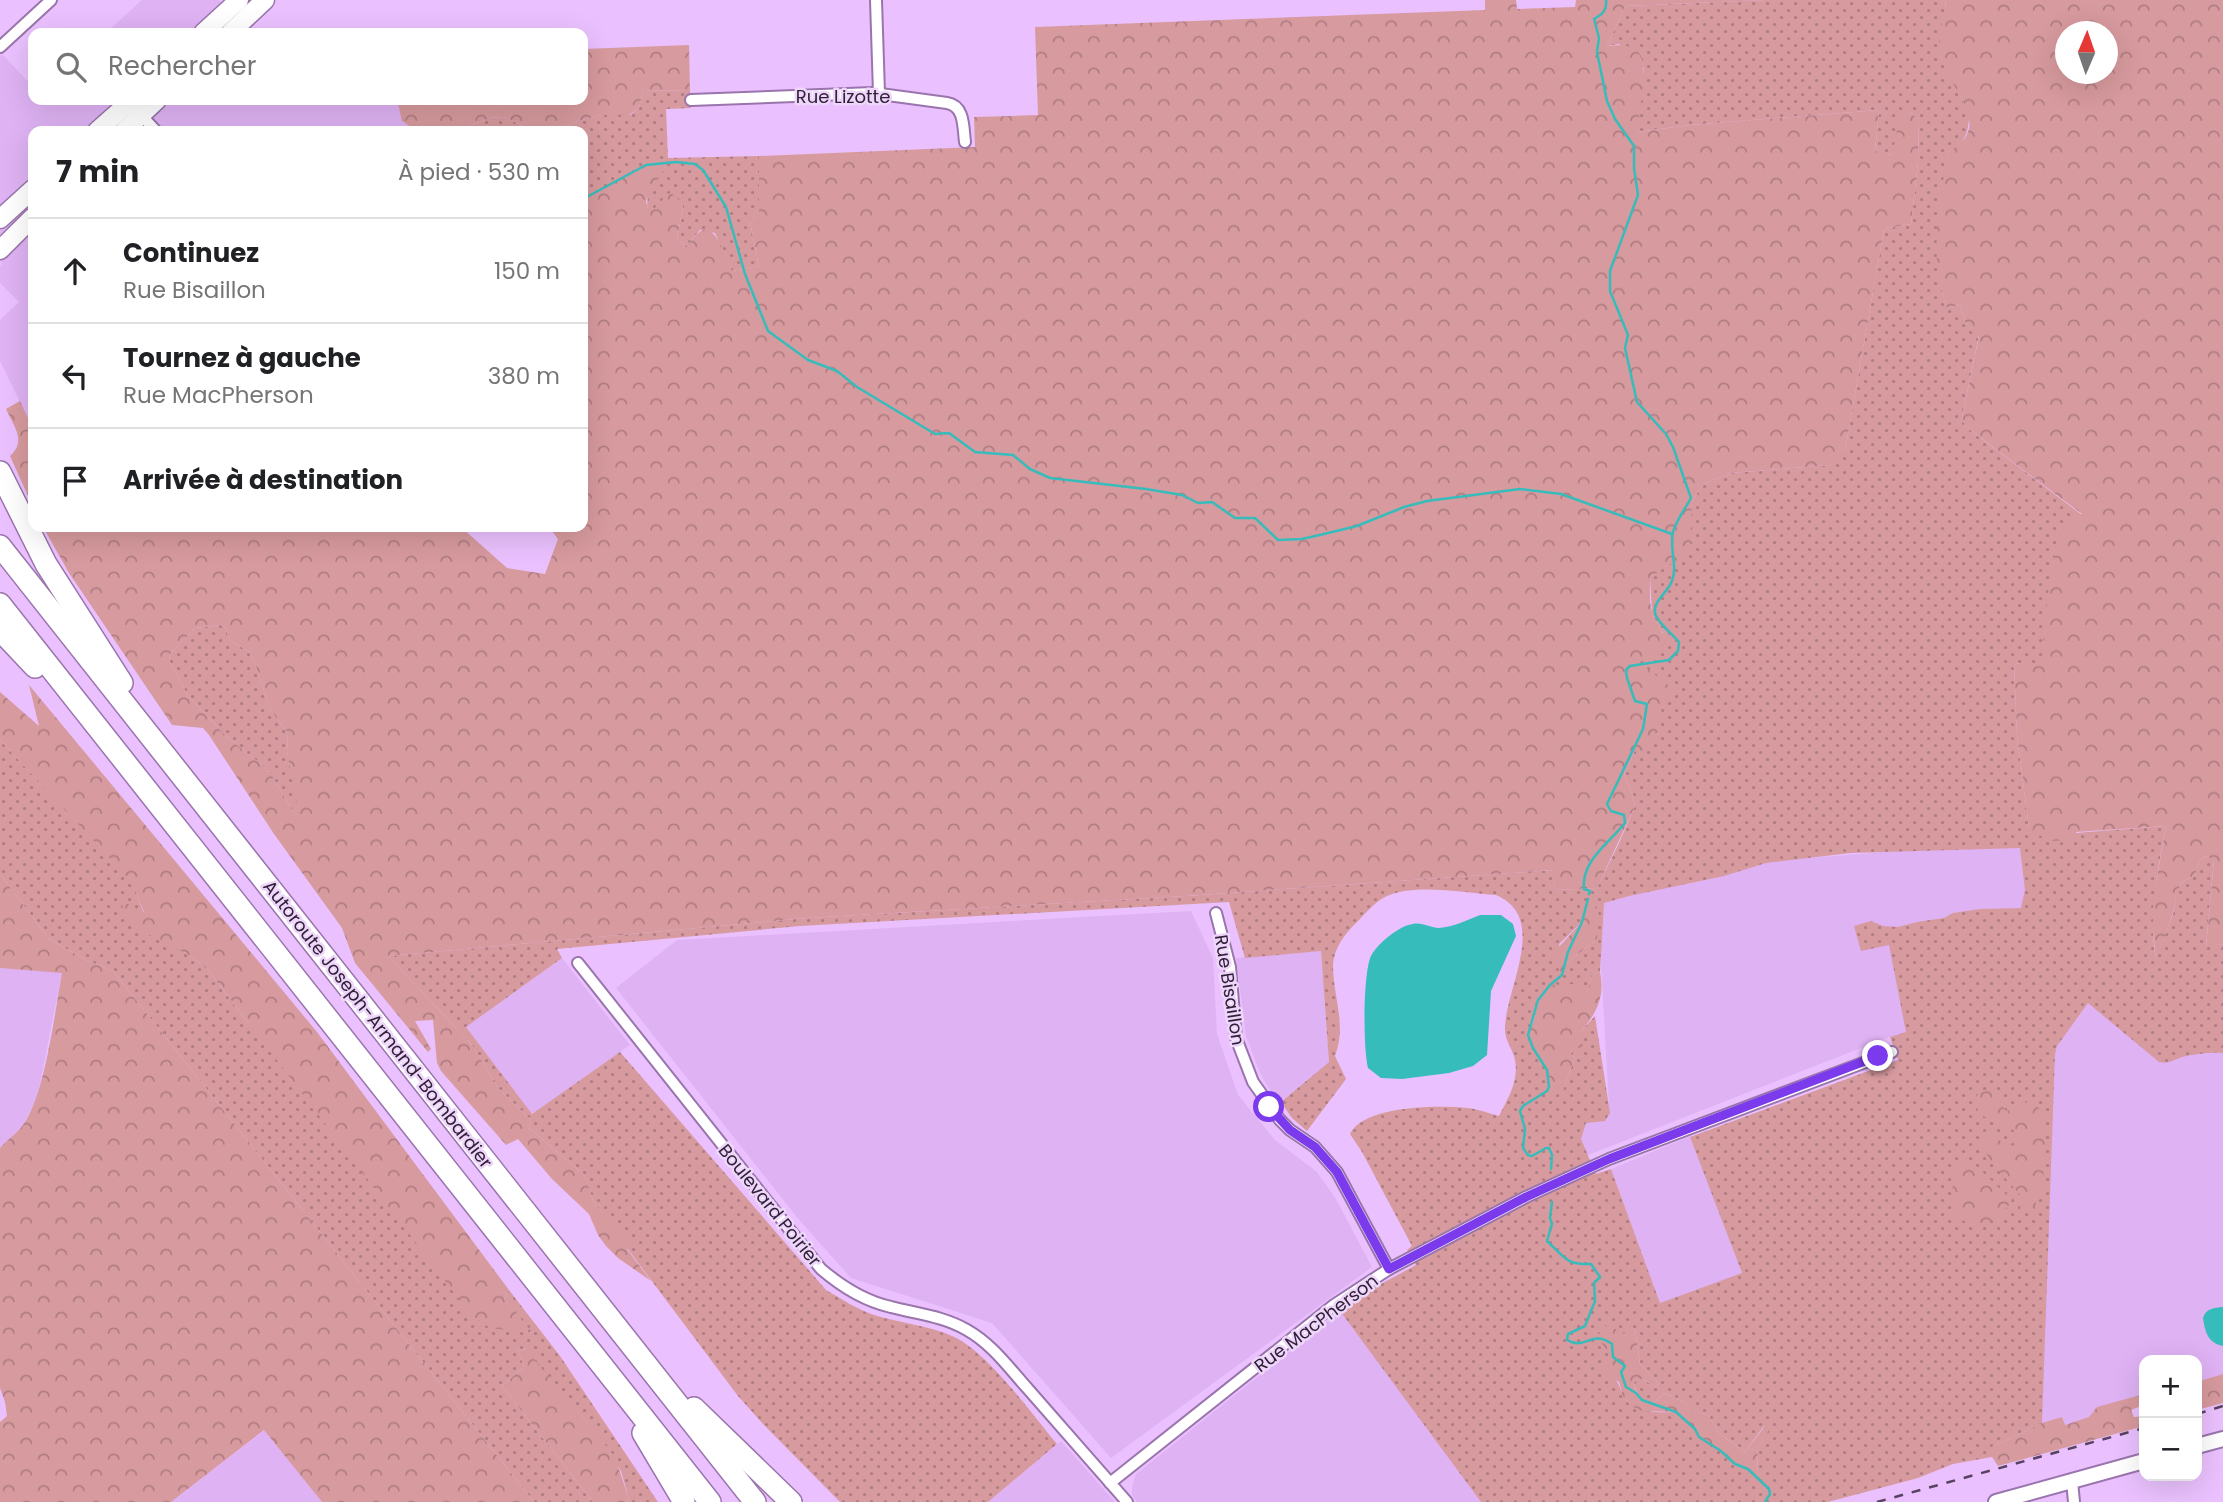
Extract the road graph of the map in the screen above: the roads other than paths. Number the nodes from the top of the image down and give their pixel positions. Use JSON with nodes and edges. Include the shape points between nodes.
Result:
{"nodes":[{"id":1,"x":51,"y":0,"type":"edge"},
{"id":2,"x":239,"y":0,"type":"edge"},
{"id":3,"x":265,"y":0,"type":"edge"},
{"id":4,"x":876,"y":0,"type":"edge"},
{"id":5,"x":209,"y":28,"type":"edge"},
{"id":6,"x":235,"y":28,"type":"edge"},
{"id":7,"x":0,"y":47,"type":"edge"},
{"id":8,"x":879,"y":93,"type":"junction"},
{"id":9,"x":691,"y":100,"type":"dead end"},
{"id":10,"x":136,"y":107,"type":"edge"},
{"id":11,"x":105,"y":126,"type":"edge"},
{"id":12,"x":126,"y":126,"type":"edge"},
{"id":13,"x":152,"y":126,"type":"edge"},
{"id":14,"x":965,"y":142,"type":"dead end"},
{"id":15,"x":28,"y":194,"type":"edge"},
{"id":16,"x":0,"y":219,"type":"edge"},
{"id":17,"x":28,"y":222,"type":"edge"},
{"id":18,"x":0,"y":250,"type":"edge"},
{"id":19,"x":0,"y":472,"type":"edge"},
{"id":20,"x":28,"y":528,"type":"edge"},
{"id":21,"x":30,"y":532,"type":"edge"},
{"id":22,"x":0,"y":546,"type":"edge"},
{"id":23,"x":0,"y":604,"type":"edge"},
{"id":24,"x":0,"y":630,"type":"edge"},
{"id":25,"x":104,"y":735,"type":"junction"},
{"id":26,"x":162,"y":751,"type":"junction"},
{"id":27,"x":1216,"y":914,"type":"dead end"},
{"id":28,"x":578,"y":963,"type":"dead end"},
{"id":29,"x":1892,"y":1052,"type":"dead end"},
{"id":30,"x":1389,"y":1269,"type":"junction"},
{"id":31,"x":646,"y":1364,"type":"junction"},
{"id":32,"x":603,"y":1365,"type":"junction"},
{"id":33,"x":2223,"y":1439,"type":"edge"},
{"id":34,"x":2202,"y":1445,"type":"edge"},
{"id":35,"x":2139,"y":1462,"type":"edge"},
{"id":36,"x":2072,"y":1481,"type":"junction"},
{"id":37,"x":1110,"y":1483,"type":"junction"},
{"id":38,"x":684,"y":1502,"type":"edge"},
{"id":39,"x":710,"y":1502,"type":"edge"},
{"id":40,"x":755,"y":1502,"type":"edge"},
{"id":41,"x":790,"y":1502,"type":"edge"},
{"id":42,"x":1126,"y":1502,"type":"edge"},
{"id":43,"x":1996,"y":1502,"type":"edge"},
{"id":44,"x":2074,"y":1502,"type":"edge"}],
"edges":[{"from":1,"to":7,"type":"street"},
{"from":2,"to":5,"type":"main road"},
{"from":3,"to":6,"type":"main road"},
{"from":4,"to":8,"type":"street"},
{"from":8,"to":9,"type":"street","name":"Rue Lizotte"},
{"from":8,"to":14,"type":"street","name":"Rue Lizotte","via":[[954,104],[961,113]]},
{"from":10,"to":11,"type":"main road"},
{"from":10,"to":12,"type":"main road"},
{"from":10,"to":13,"type":"street"},
{"from":15,"to":16,"type":"main road"},
{"from":17,"to":18,"type":"main road"},
{"from":19,"to":20,"type":"highway"},
{"from":21,"to":26,"type":"highway"},
{"from":22,"to":26,"type":"highway","name":"Autoroute Joseph-Armand-Bombardier"},
{"from":23,"to":25,"type":"highway","name":"Autoroute Joseph-Armand-Bombardier"},
{"from":24,"to":25,"type":"highway"},
{"from":25,"to":32,"type":"highway","name":"Autoroute Joseph-Armand-Bombardier"},
{"from":26,"to":31,"type":"highway","name":"Autoroute Joseph-Armand-Bombardier"},
{"from":27,"to":30,"type":"street","name":"Rue Bisaillon","via":[[1230,967],[1236,1038],[1253,1082],[1280,1120],[1315,1147],[1337,1172]]},
{"from":28,"to":37,"type":"street","name":"Boulevard Poirier","via":[[821,1269],[866,1299],[941,1318],[976,1336]]},
{"from":29,"to":30,"type":"street","name":"Rue MacPherson","via":[[1609,1159]]},
{"from":30,"to":37,"type":"street","name":"Rue MacPherson","via":[[1334,1305]]},
{"from":31,"to":40,"type":"highway","name":"Autoroute Joseph-Armand-Bombardier"},
{"from":31,"to":41,"type":"highway"},
{"from":32,"to":38,"type":"highway"},
{"from":32,"to":39,"type":"highway","name":"Autoroute Joseph-Armand-Bombardier"},
{"from":33,"to":34,"type":"street"},
{"from":35,"to":36,"type":"street"},
{"from":36,"to":43,"type":"street"},
{"from":36,"to":44,"type":"street"},
{"from":37,"to":42,"type":"street","name":"Boulevard Poirier"}]}
